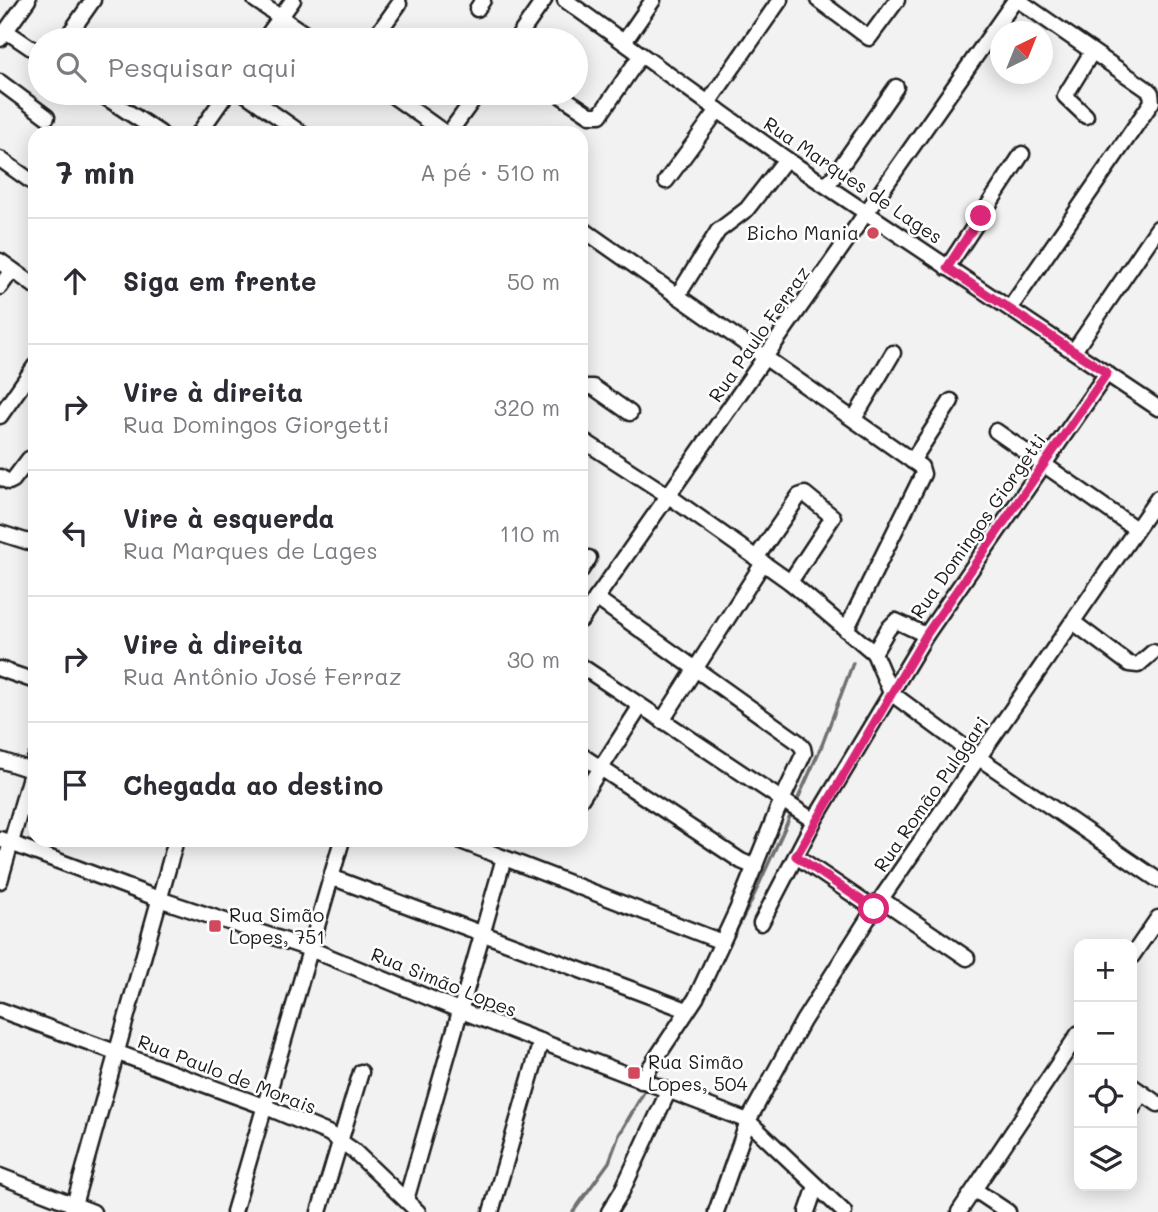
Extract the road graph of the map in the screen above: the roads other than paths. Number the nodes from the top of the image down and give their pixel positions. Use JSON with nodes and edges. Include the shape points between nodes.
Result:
{"nodes":[{"id":1,"x":28,"y":0,"type":"edge"},
{"id":2,"x":93,"y":0,"type":"edge"},
{"id":3,"x":255,"y":0,"type":"edge"},
{"id":4,"x":293,"y":0,"type":"edge"},
{"id":5,"x":544,"y":0,"type":"edge"},
{"id":6,"x":565,"y":0,"type":"edge"},
{"id":7,"x":653,"y":0,"type":"edge"},
{"id":8,"x":780,"y":0,"type":"edge"},
{"id":9,"x":818,"y":0,"type":"edge"},
{"id":10,"x":897,"y":0,"type":"edge"},
{"id":11,"x":1017,"y":0,"type":"edge"},
{"id":12,"x":399,"y":4,"type":"dead end"},
{"id":13,"x":281,"y":17,"type":"junction"},
{"id":14,"x":73,"y":28,"type":"edge"},
{"id":15,"x":273,"y":28,"type":"edge"},
{"id":16,"x":297,"y":28,"type":"edge"},
{"id":17,"x":382,"y":28,"type":"edge"},
{"id":18,"x":524,"y":28,"type":"edge"},
{"id":19,"x":3,"y":35,"type":"edge"},
{"id":20,"x":624,"y":42,"type":"junction"},
{"id":21,"x":28,"y":48,"type":"edge"},
{"id":22,"x":1092,"y":52,"type":"junction"},
{"id":23,"x":642,"y":55,"type":"junction"},
{"id":24,"x":0,"y":82,"type":"edge"},
{"id":25,"x":896,"y":87,"type":"dead end"},
{"id":26,"x":28,"y":103,"type":"edge"},
{"id":27,"x":31,"y":105,"type":"edge"},
{"id":28,"x":117,"y":105,"type":"edge"},
{"id":29,"x":219,"y":105,"type":"edge"},
{"id":30,"x":261,"y":105,"type":"edge"},
{"id":31,"x":406,"y":105,"type":"edge"},
{"id":32,"x":469,"y":105,"type":"edge"},
{"id":33,"x":575,"y":105,"type":"edge"},
{"id":34,"x":713,"y":107,"type":"junction"},
{"id":35,"x":1086,"y":116,"type":"dead end"},
{"id":36,"x":47,"y":117,"type":"dead end"},
{"id":37,"x":149,"y":126,"type":"edge"},
{"id":38,"x":204,"y":126,"type":"edge"},
{"id":39,"x":291,"y":126,"type":"edge"},
{"id":40,"x":437,"y":126,"type":"edge"},
{"id":41,"x":452,"y":126,"type":"edge"},
{"id":42,"x":1022,"y":155,"type":"dead end"},
{"id":43,"x":0,"y":159,"type":"edge"},
{"id":44,"x":786,"y":159,"type":"junction"},
{"id":45,"x":28,"y":179,"type":"edge"},
{"id":46,"x":667,"y":181,"type":"dead end"},
{"id":47,"x":827,"y":186,"type":"junction"},
{"id":48,"x":867,"y":214,"type":"junction"},
{"id":49,"x":588,"y":233,"type":"edge"},
{"id":50,"x":1155,"y":238,"type":"edge"},
{"id":51,"x":6,"y":265,"type":"edge"},
{"id":52,"x":947,"y":268,"type":"junction"},
{"id":53,"x":28,"y":281,"type":"edge"},
{"id":54,"x":0,"y":287,"type":"edge"},
{"id":55,"x":678,"y":295,"type":"junction"},
{"id":56,"x":1010,"y":308,"type":"junction"},
{"id":57,"x":1074,"y":351,"type":"junction"},
{"id":58,"x":893,"y":353,"type":"dead end"},
{"id":59,"x":766,"y":356,"type":"junction"},
{"id":60,"x":1107,"y":373,"type":"junction"},
{"id":61,"x":28,"y":376,"type":"edge"},
{"id":62,"x":588,"y":387,"type":"edge"},
{"id":63,"x":951,"y":401,"type":"dead end"},
{"id":64,"x":1158,"y":408,"type":"edge"},
{"id":65,"x":630,"y":413,"type":"dead end"},
{"id":66,"x":0,"y":416,"type":"edge"},
{"id":67,"x":854,"y":419,"type":"junction"},
{"id":68,"x":996,"y":431,"type":"dead end"},
{"id":69,"x":588,"y":444,"type":"edge"},
{"id":70,"x":28,"y":460,"type":"edge"},
{"id":71,"x":917,"y":464,"type":"junction"},
{"id":72,"x":1044,"y":465,"type":"junction"},
{"id":73,"x":0,"y":477,"type":"edge"},
{"id":74,"x":669,"y":496,"type":"junction"},
{"id":75,"x":1158,"y":498,"type":"edge"},
{"id":76,"x":1136,"y":529,"type":"junction"},
{"id":77,"x":0,"y":533,"type":"edge"},
{"id":78,"x":28,"y":542,"type":"edge"},
{"id":79,"x":760,"y":561,"type":"junction"},
{"id":80,"x":790,"y":582,"type":"junction"},
{"id":81,"x":596,"y":598,"type":"junction"},
{"id":82,"x":588,"y":610,"type":"edge"},
{"id":83,"x":1073,"y":622,"type":"junction"},
{"id":84,"x":846,"y":629,"type":"junction"},
{"id":85,"x":926,"y":635,"type":"junction"},
{"id":86,"x":1153,"y":652,"type":"dead end"},
{"id":87,"x":873,"y":653,"type":"junction"},
{"id":88,"x":0,"y":669,"type":"edge"},
{"id":89,"x":696,"y":670,"type":"junction"},
{"id":90,"x":588,"y":671,"type":"edge"},
{"id":91,"x":28,"y":679,"type":"edge"},
{"id":92,"x":891,"y":693,"type":"junction"},
{"id":93,"x":640,"y":707,"type":"junction"},
{"id":94,"x":662,"y":721,"type":"junction"},
{"id":95,"x":979,"y":758,"type":"junction"},
{"id":96,"x":0,"y":760,"type":"edge"},
{"id":97,"x":588,"y":760,"type":"edge"},
{"id":98,"x":28,"y":764,"type":"edge"},
{"id":99,"x":601,"y":768,"type":"junction"},
{"id":100,"x":28,"y":779,"type":"edge"},
{"id":101,"x":588,"y":788,"type":"edge"},
{"id":102,"x":784,"y":802,"type":"junction"},
{"id":103,"x":814,"y":821,"type":"junction"},
{"id":104,"x":6,"y":841,"type":"edge"},
{"id":105,"x":174,"y":847,"type":"edge"},
{"id":106,"x":340,"y":847,"type":"edge"},
{"id":107,"x":476,"y":847,"type":"edge"},
{"id":108,"x":796,"y":856,"type":"junction"},
{"id":109,"x":504,"y":858,"type":"junction"},
{"id":110,"x":755,"y":867,"type":"junction"},
{"id":111,"x":331,"y":877,"type":"junction"},
{"id":112,"x":1158,"y":880,"type":"edge"},
{"id":113,"x":0,"y":881,"type":"edge"},
{"id":114,"x":159,"y":899,"type":"junction"},
{"id":115,"x":877,"y":904,"type":"junction"},
{"id":116,"x":1158,"y":918,"type":"edge"},
{"id":117,"x":761,"y":923,"type":"dead end"},
{"id":118,"x":482,"y":933,"type":"junction"},
{"id":119,"x":722,"y":942,"type":"junction"},
{"id":120,"x":310,"y":949,"type":"junction"},
{"id":121,"x":1137,"y":949,"type":"edge"},
{"id":122,"x":967,"y":958,"type":"dead end"},
{"id":123,"x":0,"y":1010,"type":"edge"},
{"id":124,"x":459,"y":1010,"type":"junction"},
{"id":125,"x":687,"y":1010,"type":"junction"},
{"id":126,"x":541,"y":1041,"type":"junction"},
{"id":127,"x":1074,"y":1046,"type":"edge"},
{"id":128,"x":116,"y":1052,"type":"junction"},
{"id":129,"x":361,"y":1072,"type":"dead end"},
{"id":130,"x":641,"y":1081,"type":"junction"},
{"id":131,"x":662,"y":1089,"type":"junction"},
{"id":132,"x":1137,"y":1090,"type":"edge"},
{"id":133,"x":1158,"y":1104,"type":"edge"},
{"id":134,"x":265,"y":1107,"type":"junction"},
{"id":135,"x":748,"y":1121,"type":"junction"},
{"id":136,"x":341,"y":1140,"type":"junction"},
{"id":137,"x":0,"y":1177,"type":"edge"},
{"id":138,"x":817,"y":1186,"type":"junction"},
{"id":139,"x":975,"y":1190,"type":"junction"},
{"id":140,"x":406,"y":1200,"type":"junction"},
{"id":141,"x":73,"y":1208,"type":"edge"},
{"id":142,"x":93,"y":1212,"type":"edge"},
{"id":143,"x":234,"y":1212,"type":"edge"},
{"id":144,"x":319,"y":1212,"type":"edge"},
{"id":145,"x":418,"y":1212,"type":"edge"},
{"id":146,"x":491,"y":1212,"type":"edge"},
{"id":147,"x":609,"y":1212,"type":"edge"},
{"id":148,"x":716,"y":1212,"type":"edge"},
{"id":149,"x":807,"y":1212,"type":"edge"},
{"id":150,"x":844,"y":1212,"type":"edge"},
{"id":151,"x":959,"y":1212,"type":"edge"},
{"id":152,"x":1008,"y":1212,"type":"edge"}],
"edges":[{"from":1,"to":19,"type":"street"},
{"from":2,"to":14,"type":"street"},
{"from":3,"to":13,"type":"street"},
{"from":4,"to":13,"type":"street"},
{"from":5,"to":18,"type":"street"},
{"from":6,"to":20,"type":"street","name":"Rua Marques de Lages"},
{"from":7,"to":20,"type":"street"},
{"from":8,"to":34,"type":"street"},
{"from":9,"to":10,"type":"street","via":[[870,38]]},
{"from":11,"to":22,"type":"street"},
{"from":11,"to":48,"type":"street","name":"Rua Paulo Ferraz"},
{"from":12,"to":17,"type":"street"},
{"from":13,"to":15,"type":"street"},
{"from":13,"to":16,"type":"street"},
{"from":19,"to":21,"type":"street"},
{"from":20,"to":23,"type":"street","name":"Rua Marques de Lages"},
{"from":22,"to":35,"type":"street","via":[[1065,96]]},
{"from":22,"to":56,"type":"street","via":[[1149,90],[1152,102]]},
{"from":23,"to":33,"type":"street","via":[[600,115],[590,115]]},
{"from":23,"to":34,"type":"street","name":"Rua Marques de Lages"},
{"from":24,"to":26,"type":"street"},
{"from":25,"to":47,"type":"street"},
{"from":27,"to":36,"type":"street"},
{"from":28,"to":37,"type":"street"},
{"from":29,"to":38,"type":"street"},
{"from":30,"to":39,"type":"street"},
{"from":31,"to":40,"type":"street"},
{"from":32,"to":41,"type":"street"},
{"from":34,"to":44,"type":"street","name":"Rua Marques de Lages"},
{"from":34,"to":46,"type":"street"},
{"from":42,"to":52,"type":"street"},
{"from":43,"to":45,"type":"street"},
{"from":44,"to":47,"type":"street","name":"Rua Marques de Lages"},
{"from":44,"to":55,"type":"street","via":[[747,209],[718,231]]},
{"from":47,"to":48,"type":"street","name":"Rua Marques de Lages"},
{"from":48,"to":52,"type":"street","name":"Rua Marques de Lages"},
{"from":48,"to":59,"type":"street","name":"Rua Paulo Ferraz"},
{"from":49,"to":55,"type":"street"},
{"from":50,"to":57,"type":"street"},
{"from":51,"to":53,"type":"street"},
{"from":51,"to":54,"type":"street"},
{"from":52,"to":56,"type":"street","name":"Rua Marques de Lages"},
{"from":55,"to":59,"type":"street"},
{"from":56,"to":57,"type":"street","name":"Rua Marques de Lages"},
{"from":57,"to":60,"type":"street","name":"Rua Marques de Lages"},
{"from":58,"to":67,"type":"street"},
{"from":59,"to":67,"type":"street"},
{"from":59,"to":74,"type":"street","name":"Rua Paulo Ferraz"},
{"from":60,"to":64,"type":"street","name":"Rua Marques de Lages"},
{"from":60,"to":72,"type":"street","name":"Rua Domingos Giorgetti"},
{"from":61,"to":66,"type":"street"},
{"from":62,"to":65,"type":"street"},
{"from":63,"to":71,"type":"street"},
{"from":67,"to":71,"type":"street"},
{"from":68,"to":72,"type":"street"},
{"from":69,"to":74,"type":"street"},
{"from":70,"to":73,"type":"street","via":[[13,480]]},
{"from":71,"to":84,"type":"street","via":[[923,474]]},
{"from":72,"to":76,"type":"street"},
{"from":72,"to":85,"type":"street","name":"Rua Domingos Giorgetti"},
{"from":74,"to":79,"type":"street"},
{"from":74,"to":81,"type":"street","name":"Rua Paulo Ferraz"},
{"from":75,"to":76,"type":"street","name":"Rua Romão Pulggari"},
{"from":76,"to":83,"type":"street","name":"Rua Romão Pulggari"},
{"from":77,"to":78,"type":"street"},
{"from":79,"to":80,"type":"street"},
{"from":79,"to":80,"type":"street","via":[[799,496],[805,494],[833,517]]},
{"from":79,"to":89,"type":"street"},
{"from":80,"to":84,"type":"street"},
{"from":81,"to":82,"type":"street","name":"Rua Paulo Ferraz"},
{"from":81,"to":89,"type":"street"},
{"from":83,"to":86,"type":"street","via":[[1129,664],[1138,665]]},
{"from":83,"to":95,"type":"street","name":"Rua Romão Pulggari"},
{"from":84,"to":87,"type":"street"},
{"from":85,"to":87,"type":"street","via":[[893,622]]},
{"from":85,"to":92,"type":"street","name":"Rua Domingos Giorgetti"},
{"from":87,"to":92,"type":"street"},
{"from":88,"to":91,"type":"street"},
{"from":89,"to":94,"type":"street"},
{"from":89,"to":102,"type":"street","via":[[803,748]]},
{"from":90,"to":93,"type":"street"},
{"from":92,"to":95,"type":"street"},
{"from":92,"to":103,"type":"street","name":"Rua Domingos Giorgetti"},
{"from":93,"to":94,"type":"street"},
{"from":93,"to":99,"type":"street"},
{"from":94,"to":102,"type":"street"},
{"from":95,"to":112,"type":"street"},
{"from":95,"to":115,"type":"street","name":"Rua Romão Pulggari"},
{"from":96,"to":98,"type":"street"},
{"from":97,"to":99,"type":"street"},
{"from":99,"to":101,"type":"street"},
{"from":99,"to":110,"type":"street"},
{"from":100,"to":104,"type":"street"},
{"from":102,"to":103,"type":"street"},
{"from":102,"to":110,"type":"street"},
{"from":103,"to":108,"type":"street","name":"Rua Domingos Giorgetti"},
{"from":104,"to":113,"type":"street"},
{"from":104,"to":114,"type":"street","name":"Rua Simão Lopes"},
{"from":105,"to":114,"type":"street"},
{"from":106,"to":111,"type":"street"},
{"from":107,"to":109,"type":"street"},
{"from":108,"to":115,"type":"street"},
{"from":108,"to":117,"type":"street","name":"Rua Domingos Giorgetti"},
{"from":109,"to":118,"type":"street"},
{"from":109,"to":119,"type":"street"},
{"from":110,"to":119,"type":"street"},
{"from":111,"to":118,"type":"street"},
{"from":111,"to":120,"type":"street"},
{"from":114,"to":120,"type":"street","name":"Rua Simão Lopes"},
{"from":114,"to":128,"type":"street"},
{"from":115,"to":122,"type":"street"},
{"from":115,"to":135,"type":"street","name":"Rua Romão Pulggari","via":[[803,1021]]},
{"from":116,"to":121,"type":"street"},
{"from":118,"to":124,"type":"street"},
{"from":118,"to":125,"type":"street"},
{"from":119,"to":125,"type":"street"},
{"from":120,"to":124,"type":"street","name":"Rua Simão Lopes"},
{"from":120,"to":134,"type":"street"},
{"from":123,"to":128,"type":"street","name":"Rua Paulo de Morais"},
{"from":124,"to":126,"type":"street","name":"Rua Simão Lopes"},
{"from":124,"to":140,"type":"street"},
{"from":125,"to":130,"type":"street"},
{"from":126,"to":130,"type":"street","name":"Rua Simão Lopes"},
{"from":126,"to":146,"type":"street"},
{"from":127,"to":139,"type":"street"},
{"from":128,"to":134,"type":"street","name":"Rua Paulo de Morais"},
{"from":128,"to":141,"type":"street"},
{"from":129,"to":136,"type":"street"},
{"from":130,"to":131,"type":"street","name":"Rua Simão Lopes"},
{"from":131,"to":135,"type":"street","name":"Rua Simão Lopes"},
{"from":131,"to":147,"type":"street","via":[[622,1191]]},
{"from":132,"to":133,"type":"street"},
{"from":134,"to":136,"type":"street","name":"Rua Paulo de Morais"},
{"from":134,"to":143,"type":"street"},
{"from":135,"to":138,"type":"street","name":"Rua Simão Lopes"},
{"from":135,"to":148,"type":"street","name":"Rua Romão Pulggari"},
{"from":136,"to":140,"type":"street","name":"Rua Paulo de Morais"},
{"from":136,"to":144,"type":"street"},
{"from":137,"to":141,"type":"street"},
{"from":138,"to":149,"type":"street"},
{"from":138,"to":150,"type":"street","name":"Rua Simão Lopes"},
{"from":139,"to":151,"type":"street"},
{"from":139,"to":152,"type":"street"},
{"from":140,"to":145,"type":"street","name":"Rua Paulo de Morais"},
{"from":141,"to":142,"type":"street"}]}
